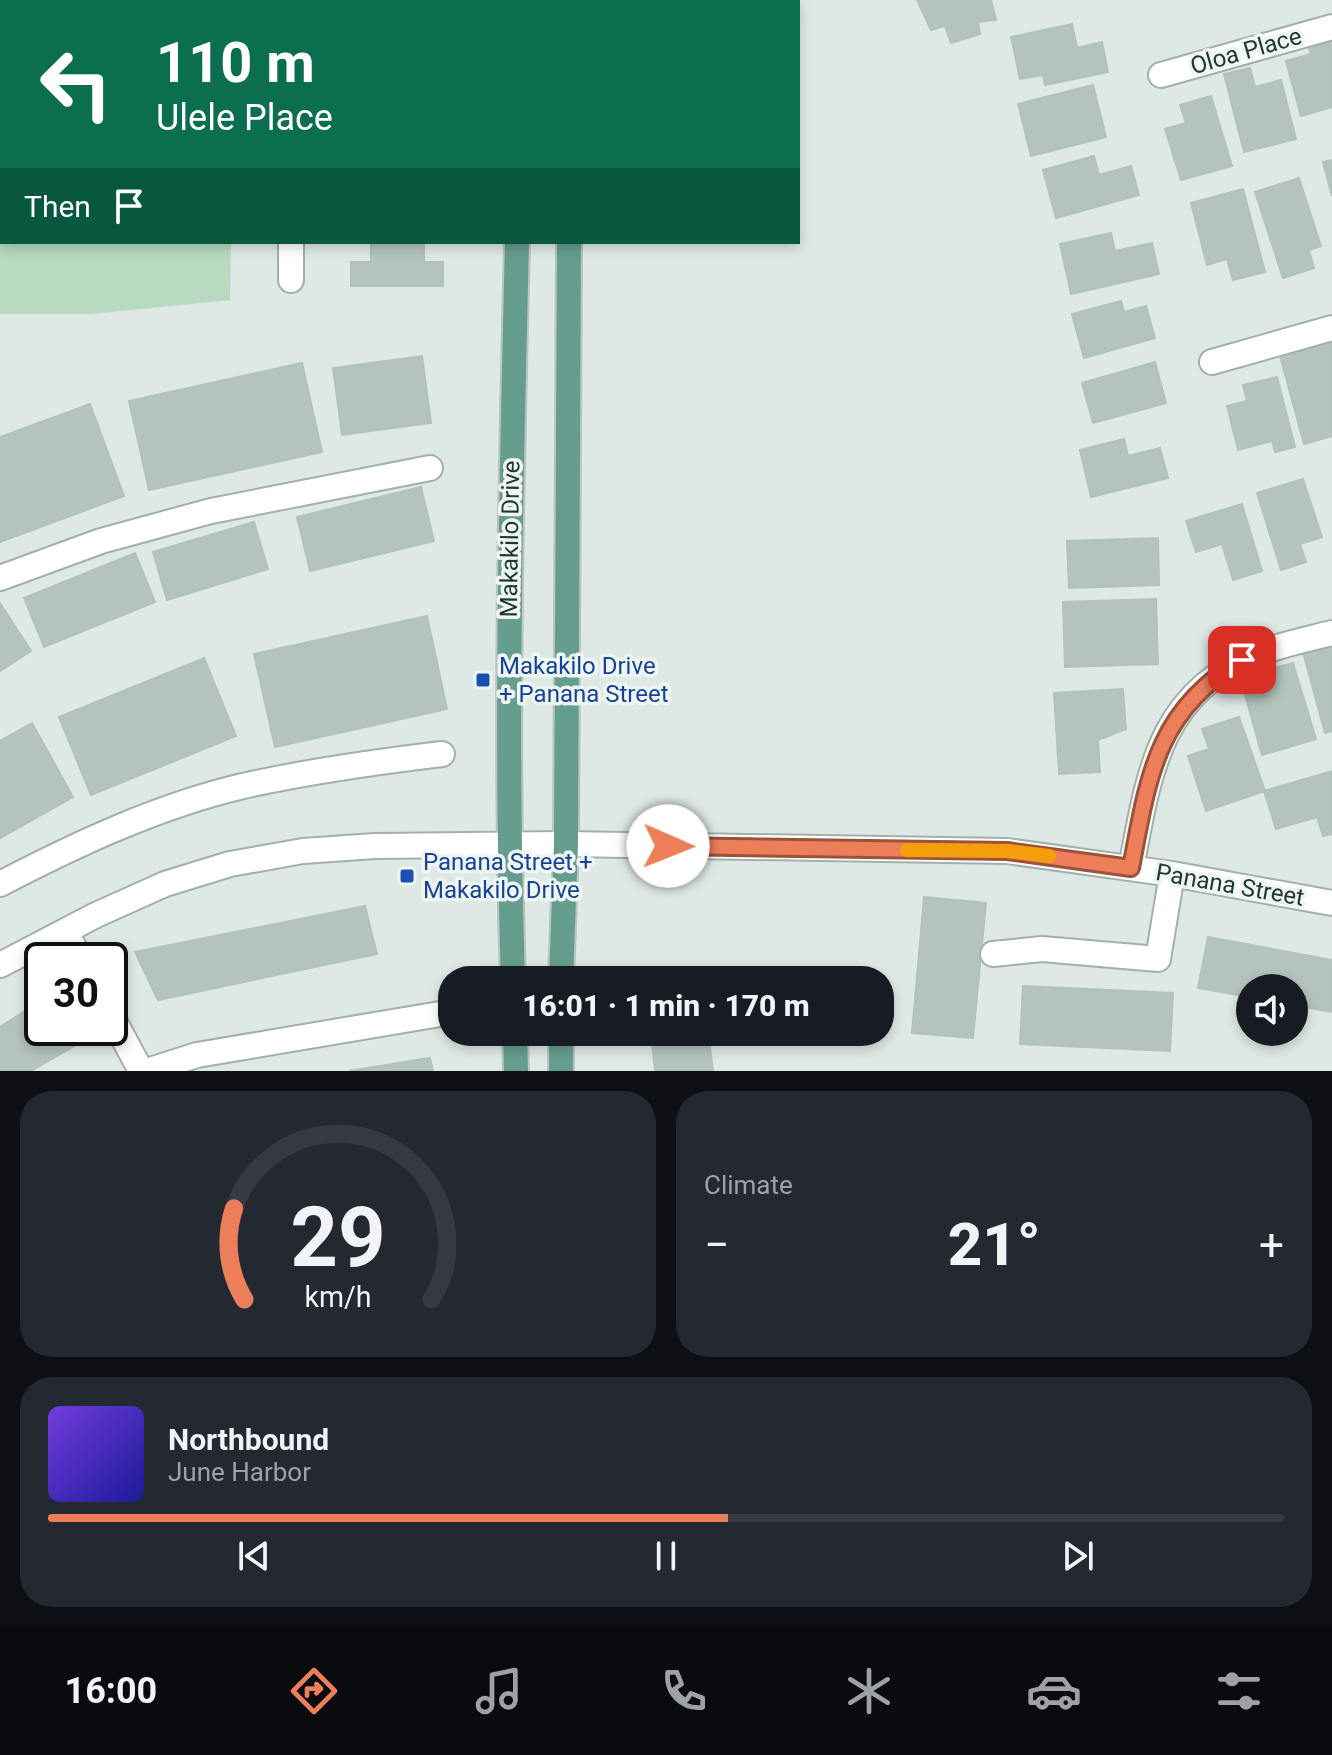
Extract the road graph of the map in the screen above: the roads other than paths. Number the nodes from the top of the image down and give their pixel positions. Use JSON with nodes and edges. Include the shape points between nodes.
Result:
{"nodes":[{"id":1,"x":1332,"y":27,"type":"edge"},
{"id":2,"x":1161,"y":75,"type":"dead end"},
{"id":3,"x":291,"y":244,"type":"edge"},
{"id":4,"x":517,"y":244,"type":"edge"},
{"id":5,"x":569,"y":244,"type":"edge"},
{"id":6,"x":291,"y":280,"type":"dead end"},
{"id":7,"x":1332,"y":328,"type":"edge"},
{"id":8,"x":1212,"y":362,"type":"dead end"},
{"id":9,"x":430,"y":468,"type":"dead end"},
{"id":10,"x":0,"y":578,"type":"edge"},
{"id":11,"x":1332,"y":633,"type":"edge"},
{"id":12,"x":442,"y":754,"type":"dead end"},
{"id":13,"x":509,"y":844,"type":"junction"},
{"id":14,"x":566,"y":844,"type":"junction"},
{"id":15,"x":1131,"y":868,"type":"junction"},
{"id":16,"x":1172,"y":874,"type":"junction"},
{"id":17,"x":0,"y":884,"type":"edge"},
{"id":18,"x":1332,"y":903,"type":"edge"},
{"id":19,"x":65,"y":931,"type":"junction"},
{"id":20,"x":71,"y":942,"type":"edge"},
{"id":21,"x":993,"y":954,"type":"dead end"},
{"id":22,"x":0,"y":965,"type":"edge"},
{"id":23,"x":513,"y":966,"type":"edge"},
{"id":24,"x":562,"y":966,"type":"edge"},
{"id":25,"x":438,"y":1014,"type":"edge"},
{"id":26,"x":128,"y":1044,"type":"edge"},
{"id":27,"x":515,"y":1046,"type":"edge"},
{"id":28,"x":561,"y":1046,"type":"edge"},
{"id":29,"x":144,"y":1071,"type":"edge"},
{"id":30,"x":516,"y":1071,"type":"edge"},
{"id":31,"x":561,"y":1071,"type":"edge"}],
"edges":[{"from":1,"to":2,"type":"street","name":"Oloa Place"},
{"from":3,"to":6,"type":"street"},
{"from":4,"to":13,"type":"main road","name":"Makakilo Drive","via":[[508,596]]},
{"from":5,"to":14,"type":"main road"},
{"from":7,"to":8,"type":"street"},
{"from":9,"to":10,"type":"street","via":[[211,511],[101,541]]},
{"from":11,"to":15,"type":"street","via":[[1242,660],[1192,698],[1157,752]]},
{"from":12,"to":17,"type":"street","via":[[336,767],[241,787],[148,816]]},
{"from":13,"to":14,"type":"street","name":"Panana Street"},
{"from":13,"to":19,"type":"street","name":"Panana Street","via":[[331,849],[230,864],[165,884]]},
{"from":13,"to":23,"type":"main road","name":"Makakilo Drive"},
{"from":14,"to":15,"type":"street","name":"Panana Street","via":[[1007,851]]},
{"from":14,"to":24,"type":"main road"},
{"from":15,"to":16,"type":"street","name":"Panana Street"},
{"from":16,"to":18,"type":"street","name":"Panana Street"},
{"from":16,"to":21,"type":"street","via":[[1158,959],[1042,949]]},
{"from":19,"to":20,"type":"street"},
{"from":19,"to":22,"type":"street","name":"Panana Street"},
{"from":25,"to":29,"type":"street","via":[[197,1055]]},
{"from":26,"to":29,"type":"street"},
{"from":27,"to":30,"type":"main road"},
{"from":28,"to":31,"type":"main road"}]}
